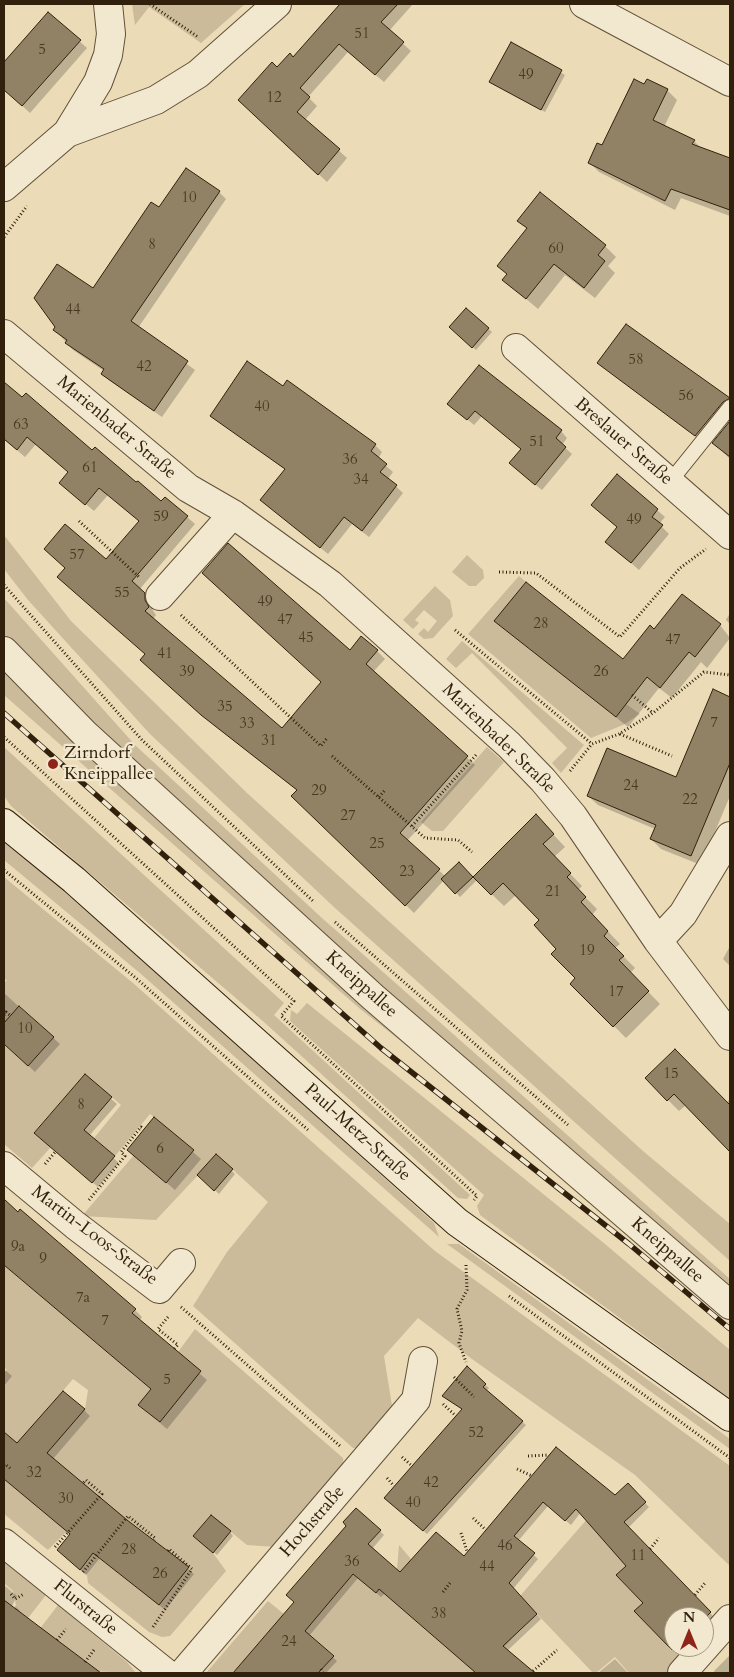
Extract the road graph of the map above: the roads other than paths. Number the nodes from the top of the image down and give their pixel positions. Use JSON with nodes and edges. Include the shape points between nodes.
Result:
{"nodes":[{"id":1,"x":108,"y":4,"type":"edge"},
{"id":2,"x":277,"y":4,"type":"edge"},
{"id":3,"x":584,"y":4,"type":"edge"},
{"id":4,"x":730,"y":82,"type":"edge"},
{"id":5,"x":67,"y":133,"type":"junction"},
{"id":6,"x":4,"y":187,"type":"edge"},
{"id":7,"x":4,"y":334,"type":"edge"},
{"id":8,"x":516,"y":348,"type":"dead end"},
{"id":9,"x":730,"y":407,"type":"edge"},
{"id":10,"x":669,"y":483,"type":"junction"},
{"id":11,"x":233,"y":514,"type":"junction"},
{"id":12,"x":721,"y":540,"type":"edge"},
{"id":13,"x":160,"y":596,"type":"road end"},
{"id":14,"x":4,"y":652,"type":"edge"},
{"id":15,"x":4,"y":823,"type":"edge"},
{"id":16,"x":730,"y":836,"type":"edge"},
{"id":17,"x":658,"y":941,"type":"junction"},
{"id":18,"x":730,"y":1036,"type":"edge"},
{"id":19,"x":4,"y":1166,"type":"edge"},
{"id":20,"x":181,"y":1263,"type":"dead end"},
{"id":21,"x":730,"y":1305,"type":"edge"},
{"id":22,"x":422,"y":1361,"type":"dead end"},
{"id":23,"x":730,"y":1417,"type":"edge"},
{"id":24,"x":4,"y":1543,"type":"edge"},
{"id":25,"x":730,"y":1619,"type":"edge"},
{"id":26,"x":166,"y":1673,"type":"edge"},
{"id":27,"x":183,"y":1673,"type":"edge"},
{"id":28,"x":682,"y":1673,"type":"edge"}],
"edges":[{"from":1,"to":5,"type":"street","via":[[111,34],[108,55],[98,82]]},
{"from":2,"to":5,"type":"street","via":[[198,74],[156,100]]},
{"from":3,"to":4,"type":"street"},
{"from":5,"to":6,"type":"street"},
{"from":7,"to":11,"type":"street","name":"Marienbader Straße","via":[[188,488]]},
{"from":8,"to":10,"type":"street","name":"Breslauer Straße"},
{"from":9,"to":10,"type":"lane"},
{"from":10,"to":12,"type":"street","name":"Breslauer Straße"},
{"from":11,"to":13,"type":"street"},
{"from":11,"to":17,"type":"street","name":"Marienbader Straße","via":[[330,584],[510,745],[573,816]]},
{"from":14,"to":21,"type":"street","name":"Kneippallee","via":[[84,733],[373,997]]},
{"from":15,"to":23,"type":"street","name":"Paul-Metz-Straße","via":[[74,880],[457,1222]]},
{"from":16,"to":17,"type":"street","via":[[683,914]]},
{"from":17,"to":18,"type":"street","name":"Marienbader Straße"},
{"from":19,"to":20,"type":"street","name":"Martin-Loos-Straße","via":[[168,1297]]},
{"from":22,"to":27,"type":"street","name":"Hochstraße","via":[[416,1400]]},
{"from":24,"to":26,"type":"street","name":"Flurstraße"},
{"from":25,"to":28,"type":"street"}]}
